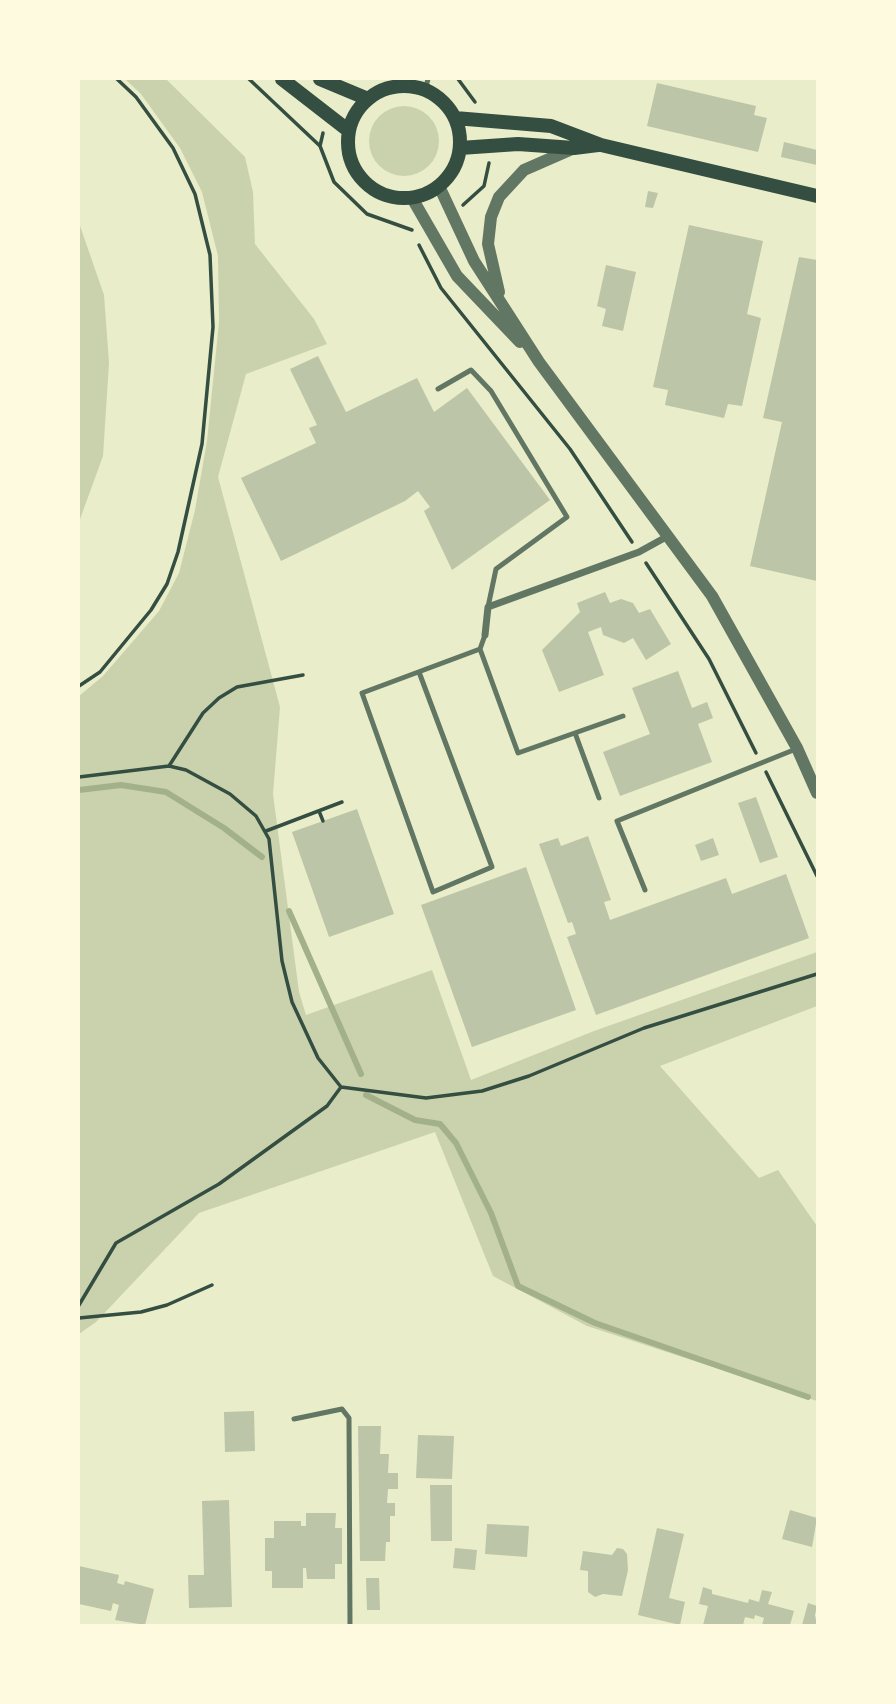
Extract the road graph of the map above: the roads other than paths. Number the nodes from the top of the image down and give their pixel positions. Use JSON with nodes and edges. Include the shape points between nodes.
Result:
{"nodes":[{"id":1,"x":282,"y":79,"type":"edge"},
{"id":2,"x":320,"y":79,"type":"edge"},
{"id":3,"x":427,"y":84,"type":"edge"},
{"id":4,"x":368,"y":99,"type":"junction"},
{"id":5,"x":455,"y":118,"type":"junction"},
{"id":6,"x":349,"y":131,"type":"junction"},
{"id":7,"x":601,"y":145,"type":"junction"},
{"id":8,"x":460,"y":148,"type":"junction"},
{"id":9,"x":574,"y":148,"type":"junction"},
{"id":10,"x":439,"y":186,"type":"junction"},
{"id":11,"x":817,"y":196,"type":"edge"},
{"id":12,"x":412,"y":198,"type":"junction"},
{"id":13,"x":500,"y":299,"type":"junction"},
{"id":14,"x":539,"y":362,"type":"junction"},
{"id":15,"x":438,"y":389,"type":"dead end"},
{"id":16,"x":669,"y":536,"type":"junction"},
{"id":17,"x":488,"y":607,"type":"junction"},
{"id":18,"x":485,"y":635,"type":"joint"},
{"id":19,"x":480,"y":649,"type":"junction"},
{"id":20,"x":419,"y":672,"type":"junction"},
{"id":21,"x":623,"y":716,"type":"dead end"},
{"id":22,"x":575,"y":733,"type":"junction"},
{"id":23,"x":797,"y":748,"type":"junction"},
{"id":24,"x":817,"y":793,"type":"edge"},
{"id":25,"x":598,"y":798,"type":"dead end"},
{"id":26,"x":645,"y":890,"type":"dead end"},
{"id":27,"x":294,"y":1419,"type":"dead end"},
{"id":28,"x":350,"y":1625,"type":"edge"}],
"edges":[{"from":1,"to":6,"type":"main road"},
{"from":2,"to":4,"type":"main road"},
{"from":3,"to":4,"type":"main road","via":[[395,86]]},
{"from":3,"to":5,"type":"main road"},
{"from":4,"to":6,"type":"main road","via":[[355,114]]},
{"from":5,"to":7,"type":"main road","via":[[551,126]]},
{"from":5,"to":8,"type":"main road"},
{"from":6,"to":12,"type":"main road","via":[[348,149],[363,181],[394,197]]},
{"from":7,"to":9,"type":"main road"},
{"from":7,"to":11,"type":"main road"},
{"from":8,"to":9,"type":"main road"},
{"from":8,"to":10,"type":"main road"},
{"from":9,"to":13,"type":"street","via":[[524,170],[499,197],[488,244]]},
{"from":10,"to":12,"type":"main road"},
{"from":10,"to":13,"type":"street","via":[[474,261]]},
{"from":12,"to":14,"type":"street","via":[[457,276]]},
{"from":13,"to":14,"type":"street"},
{"from":14,"to":16,"type":"street"},
{"from":15,"to":17,"type":"lane","via":[[471,370],[491,391],[567,517],[496,569]]},
{"from":16,"to":17,"type":"street","via":[[639,552]]},
{"from":16,"to":23,"type":"street","via":[[712,596]]},
{"from":17,"to":18,"type":"street"},
{"from":18,"to":19,"type":"lane"},
{"from":19,"to":20,"type":"lane"},
{"from":19,"to":22,"type":"lane","via":[[518,753]]},
{"from":20,"to":20,"type":"lane","via":[[492,867],[433,891],[362,693]]},
{"from":21,"to":22,"type":"lane"},
{"from":22,"to":25,"type":"lane"},
{"from":23,"to":24,"type":"street"},
{"from":23,"to":26,"type":"lane","via":[[617,821]]},
{"from":27,"to":28,"type":"lane","via":[[342,1409],[349,1418]]}]}
